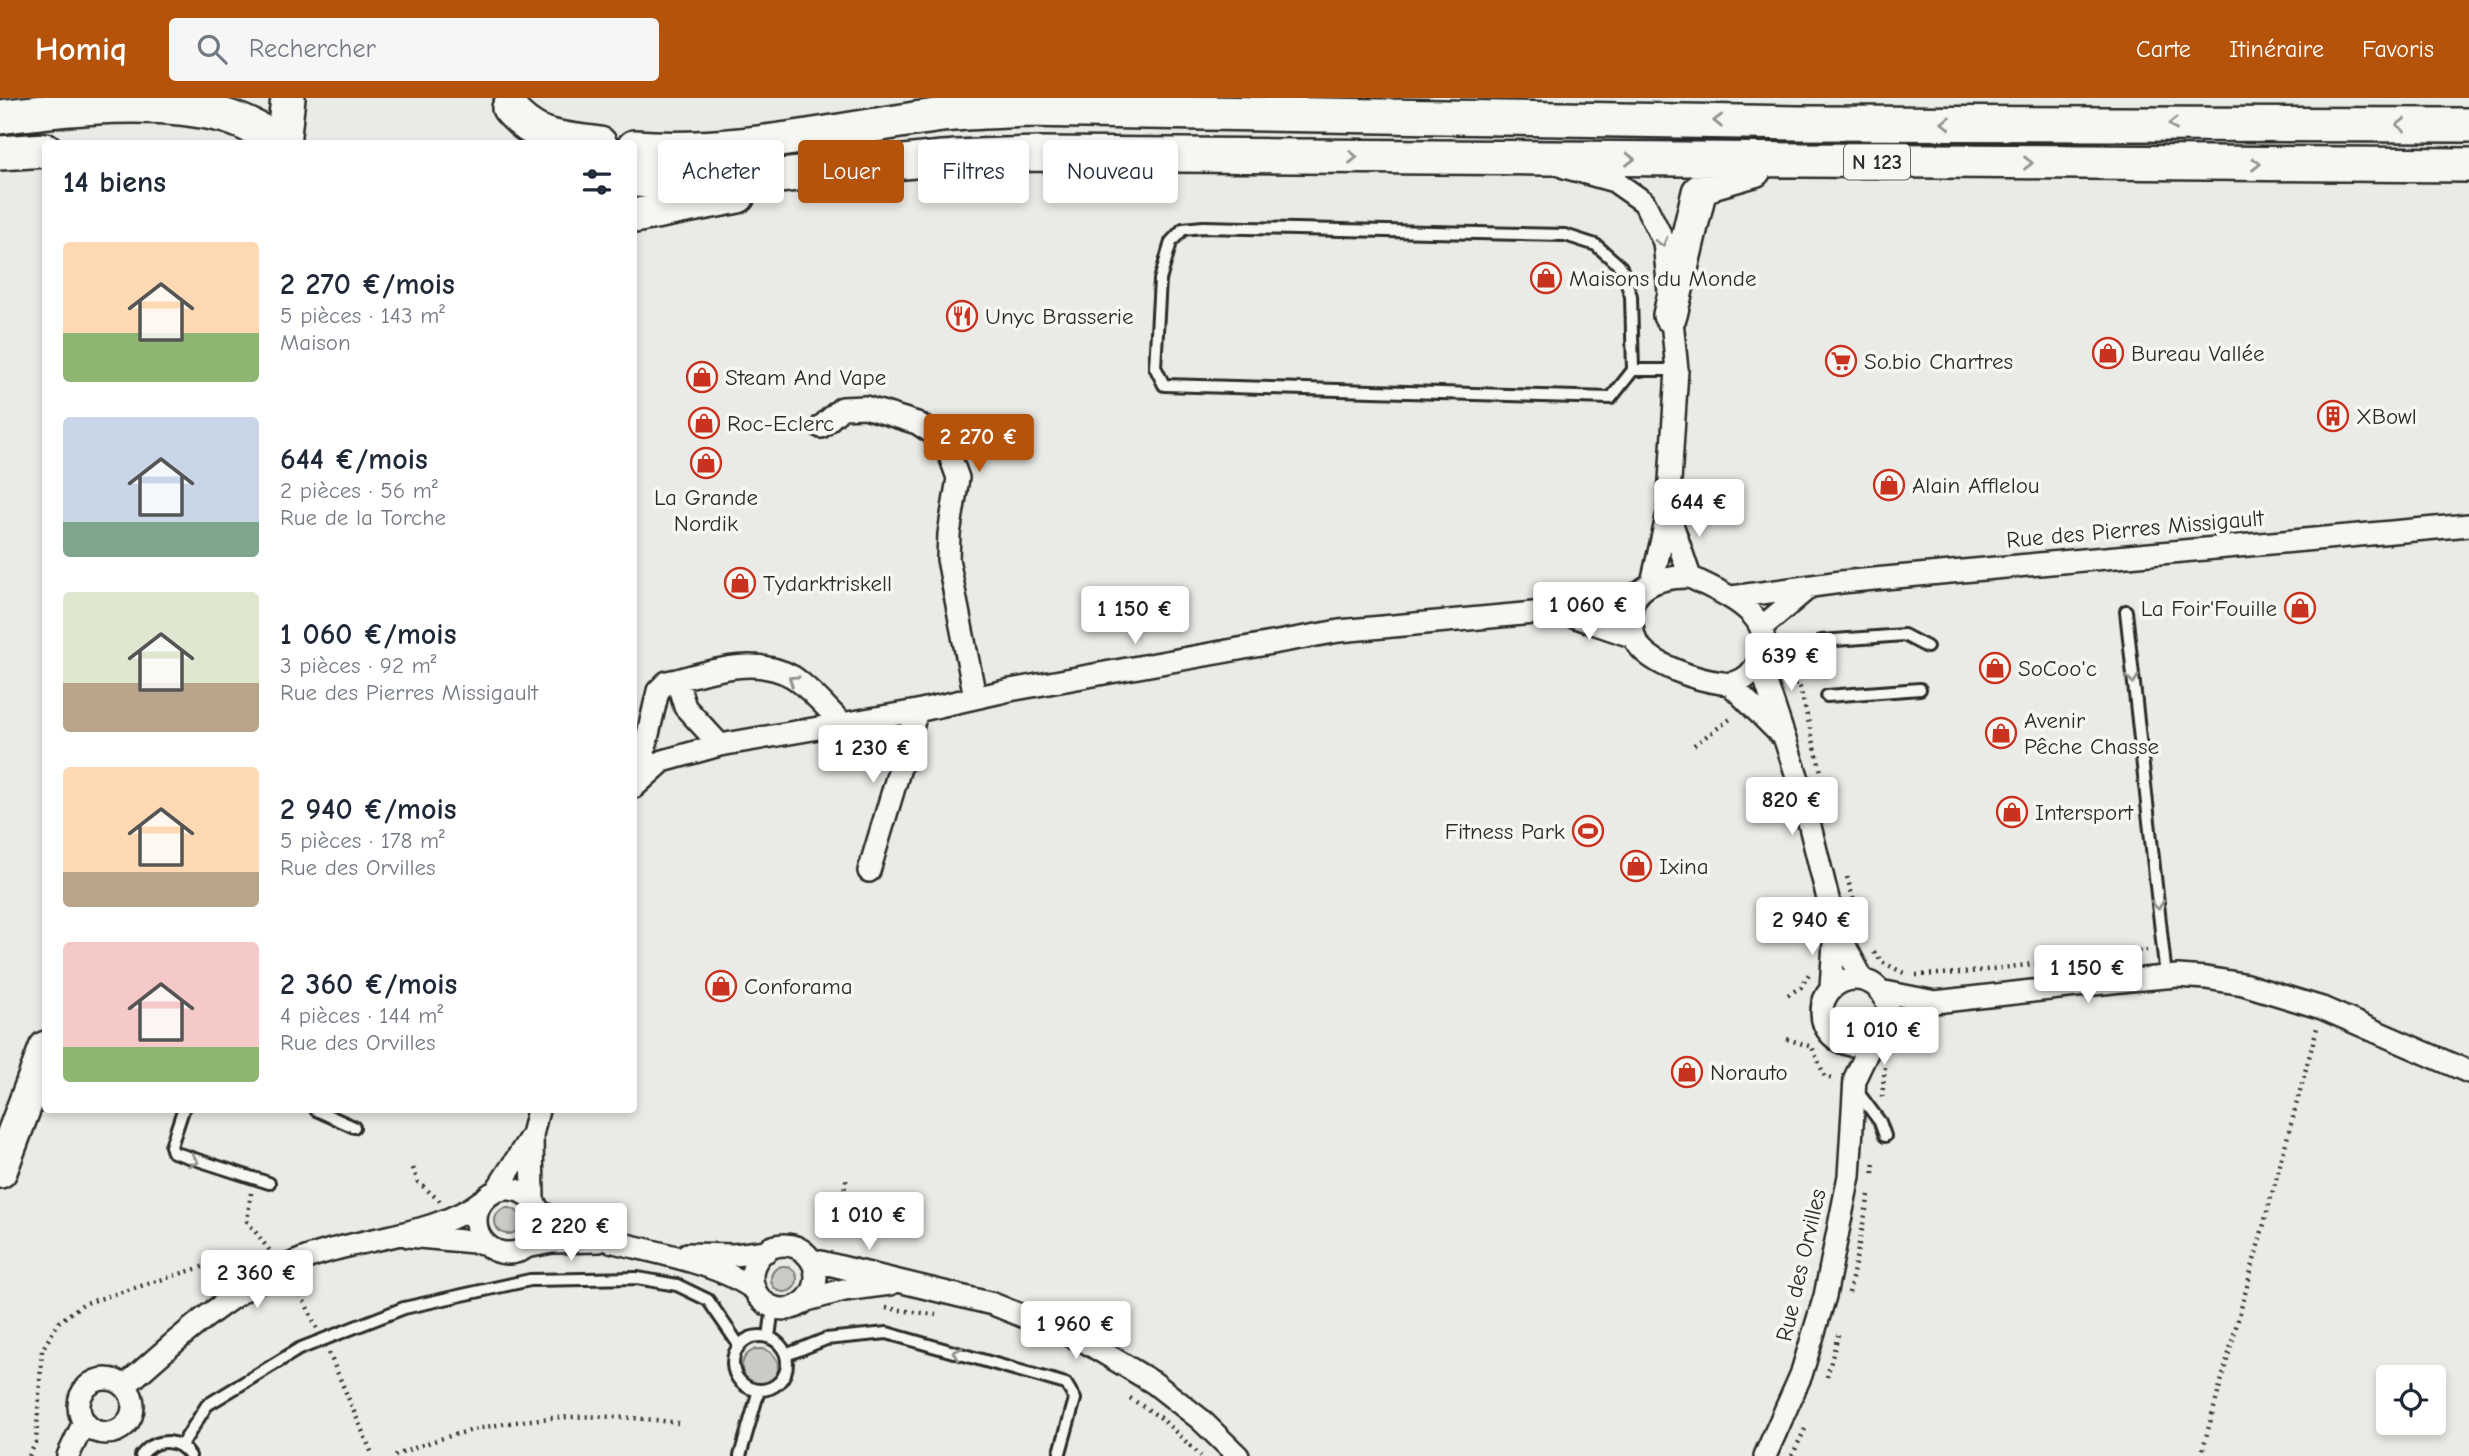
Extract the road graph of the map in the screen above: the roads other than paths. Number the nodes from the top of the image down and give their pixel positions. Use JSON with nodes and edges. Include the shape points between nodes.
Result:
{"nodes":[{"id":1,"x":288,"y":98,"type":"edge"},
{"id":2,"x":508,"y":103,"type":"edge"},
{"id":3,"x":0,"y":117,"type":"edge"},
{"id":4,"x":2469,"y":125,"type":"edge"},
{"id":5,"x":278,"y":140,"type":"edge"},
{"id":6,"x":283,"y":140,"type":"edge"},
{"id":7,"x":510,"y":140,"type":"edge"},
{"id":8,"x":567,"y":140,"type":"edge"},
{"id":9,"x":637,"y":147,"type":"edge"},
{"id":10,"x":42,"y":150,"type":"edge"},
{"id":11,"x":0,"y":153,"type":"edge"},
{"id":12,"x":1532,"y":157,"type":"junction"},
{"id":13,"x":1791,"y":161,"type":"junction"},
{"id":14,"x":904,"y":163,"type":"edge"},
{"id":15,"x":2469,"y":165,"type":"edge"},
{"id":16,"x":798,"y":175,"type":"edge"},
{"id":17,"x":637,"y":180,"type":"edge"},
{"id":18,"x":798,"y":182,"type":"edge"},
{"id":19,"x":637,"y":216,"type":"edge"},
{"id":20,"x":1670,"y":315,"type":"junction"},
{"id":21,"x":1633,"y":370,"type":"junction"},
{"id":22,"x":1677,"y":370,"type":"junction"},
{"id":23,"x":821,"y":427,"type":"dead end"},
{"id":24,"x":1668,"y":513,"type":"junction"},
{"id":25,"x":2469,"y":525,"type":"edge"},
{"id":26,"x":1690,"y":578,"type":"junction"},
{"id":27,"x":1652,"y":583,"type":"junction"},
{"id":28,"x":1807,"y":589,"type":"junction"},
{"id":29,"x":1732,"y":597,"type":"junction"},
{"id":30,"x":1634,"y":598,"type":"junction"},
{"id":31,"x":1555,"y":611,"type":"junction"},
{"id":32,"x":2126,"y":611,"type":"dead end"},
{"id":33,"x":1762,"y":627,"type":"junction"},
{"id":34,"x":1634,"y":637,"type":"junction"},
{"id":35,"x":1821,"y":641,"type":"dead end"},
{"id":36,"x":1927,"y":647,"type":"dead end"},
{"id":37,"x":1759,"y":661,"type":"junction"},
{"id":38,"x":677,"y":680,"type":"junction"},
{"id":39,"x":1730,"y":684,"type":"junction"},
{"id":40,"x":1920,"y":689,"type":"dead end"},
{"id":41,"x":1827,"y":696,"type":"dead end"},
{"id":42,"x":975,"y":697,"type":"junction"},
{"id":43,"x":917,"y":711,"type":"junction"},
{"id":44,"x":844,"y":725,"type":"junction"},
{"id":45,"x":1783,"y":737,"type":"junction"},
{"id":46,"x":720,"y":745,"type":"junction"},
{"id":47,"x":637,"y":777,"type":"edge"},
{"id":48,"x":637,"y":783,"type":"edge"},
{"id":49,"x":869,"y":871,"type":"dead end"},
{"id":50,"x":1835,"y":928,"type":"junction"},
{"id":51,"x":2166,"y":977,"type":"junction"},
{"id":52,"x":1872,"y":985,"type":"junction"},
{"id":53,"x":1831,"y":988,"type":"junction"},
{"id":54,"x":1935,"y":1002,"type":"junction"},
{"id":55,"x":1880,"y":1032,"type":"junction"},
{"id":56,"x":1833,"y":1037,"type":"junction"},
{"id":57,"x":42,"y":1059,"type":"edge"},
{"id":58,"x":2469,"y":1072,"type":"edge"},
{"id":59,"x":1850,"y":1082,"type":"junction"},
{"id":60,"x":182,"y":1113,"type":"edge"},
{"id":61,"x":322,"y":1113,"type":"edge"},
{"id":62,"x":537,"y":1113,"type":"edge"},
{"id":63,"x":354,"y":1128,"type":"dead end"},
{"id":64,"x":532,"y":1135,"type":"junction"},
{"id":65,"x":1885,"y":1136,"type":"dead end"},
{"id":66,"x":0,"y":1171,"type":"edge"},
{"id":67,"x":269,"y":1183,"type":"dead end"},
{"id":68,"x":490,"y":1195,"type":"junction"},
{"id":69,"x":536,"y":1206,"type":"junction"},
{"id":70,"x":392,"y":1236,"type":"junction"},
{"id":71,"x":608,"y":1240,"type":"junction"},
{"id":72,"x":485,"y":1243,"type":"junction"},
{"id":73,"x":526,"y":1247,"type":"junction"},
{"id":74,"x":766,"y":1251,"type":"junction"},
{"id":75,"x":674,"y":1255,"type":"junction"},
{"id":76,"x":812,"y":1260,"type":"junction"},
{"id":77,"x":906,"y":1283,"type":"junction"},
{"id":78,"x":755,"y":1290,"type":"junction"},
{"id":79,"x":807,"y":1300,"type":"junction"},
{"id":80,"x":774,"y":1307,"type":"junction"},
{"id":81,"x":769,"y":1337,"type":"junction"},
{"id":82,"x":740,"y":1345,"type":"junction"},
{"id":83,"x":786,"y":1355,"type":"junction"},
{"id":84,"x":125,"y":1386,"type":"junction"},
{"id":85,"x":759,"y":1390,"type":"junction"},
{"id":86,"x":84,"y":1422,"type":"junction"},
{"id":87,"x":181,"y":1446,"type":"junction"},
{"id":88,"x":68,"y":1456,"type":"edge"},
{"id":89,"x":141,"y":1456,"type":"edge"},
{"id":90,"x":190,"y":1456,"type":"edge"},
{"id":91,"x":740,"y":1456,"type":"edge"},
{"id":92,"x":1059,"y":1456,"type":"edge"},
{"id":93,"x":1238,"y":1456,"type":"edge"},
{"id":94,"x":1765,"y":1456,"type":"edge"}],
"edges":[{"from":1,"to":6,"type":"main road"},
{"from":2,"to":7,"type":"main road"},
{"from":2,"to":8,"type":"main road","via":[[524,125]]},
{"from":3,"to":5,"type":"main road","via":[[131,107],[192,111],[225,116]]},
{"from":4,"to":9,"type":"main road","number":"N 123","one_way":true,"via":[[1811,123],[1024,110],[945,115],[691,149]]},
{"from":10,"to":11,"type":"main road"},
{"from":12,"to":13,"type":"main road","number":"N 123","one_way":true},
{"from":14,"to":12,"type":"main road","number":"N 123","one_way":true,"via":[[1038,154]]},
{"from":12,"to":20,"type":"street","one_way":true,"via":[[1614,181],[1644,202],[1664,242]]},
{"from":13,"to":15,"type":"main road","number":"N 123","one_way":true},
{"from":13,"to":20,"type":"main road","via":[[1728,176],[1699,192]]},
{"from":16,"to":17,"type":"main road","number":"N 123","via":[[699,183]]},
{"from":18,"to":19,"type":"main road"},
{"from":20,"to":22,"type":"street"},
{"from":21,"to":21,"type":"lane","via":[[1631,296],[1621,267],[1596,245],[1566,235],[1183,229],[1171,242],[1160,280],[1155,367],[1164,385],[1611,398]]},
{"from":21,"to":22,"type":"lane"},
{"from":22,"to":24,"type":"street"},
{"from":23,"to":42,"type":"street","via":[[842,408],[865,407],[917,423],[934,434],[950,456],[958,478],[948,559]]},
{"from":24,"to":26,"type":"street"},
{"from":24,"to":27,"type":"street"},
{"from":25,"to":28,"type":"street","name":"Rue des Pierres Missigault","via":[[1841,582]]},
{"from":26,"to":27,"type":"street"},
{"from":26,"to":29,"type":"street"},
{"from":27,"to":30,"type":"street"},
{"from":28,"to":29,"type":"street","name":"Rue des Pierres Missigault"},
{"from":28,"to":33,"type":"street"},
{"from":29,"to":33,"type":"street"},
{"from":30,"to":31,"type":"street"},
{"from":30,"to":34,"type":"street"},
{"from":31,"to":34,"type":"street"},
{"from":31,"to":42,"type":"street","via":[[1339,631]]},
{"from":32,"to":51,"type":"lane","one_way":true},
{"from":33,"to":37,"type":"street","via":[[1765,647]]},
{"from":34,"to":39,"type":"street","via":[[1644,652],[1659,661],[1697,677]]},
{"from":35,"to":36,"type":"lane","via":[[1904,635]]},
{"from":37,"to":39,"type":"street","via":[[1750,674]]},
{"from":37,"to":45,"type":"street"},
{"from":44,"to":38,"type":"street","one_way":true,"via":[[793,678],[771,668],[722,668]]},
{"from":38,"to":46,"type":"street","via":[[685,707]]},
{"from":38,"to":47,"type":"street","via":[[658,691]]},
{"from":39,"to":45,"type":"street"},
{"from":40,"to":41,"type":"lane"},
{"from":42,"to":43,"type":"street"},
{"from":43,"to":44,"type":"street"},
{"from":43,"to":49,"type":"street"},
{"from":44,"to":46,"type":"street"},
{"from":45,"to":50,"type":"street","via":[[1799,782]]},
{"from":46,"to":48,"type":"street","via":[[663,761]]},
{"from":50,"to":52,"type":"street"},
{"from":50,"to":53,"type":"street"},
{"from":51,"to":54,"type":"street"},
{"from":51,"to":58,"type":"street","via":[[2242,984],[2322,1009]]},
{"from":52,"to":53,"type":"street","via":[[1846,980]]},
{"from":52,"to":54,"type":"street"},
{"from":52,"to":55,"type":"street","via":[[1887,1004]]},
{"from":53,"to":56,"type":"street","via":[[1822,1015]]},
{"from":54,"to":55,"type":"street"},
{"from":55,"to":56,"type":"street","via":[[1849,1045]]},
{"from":55,"to":59,"type":"street","name":"Rue des Orvilles"},
{"from":56,"to":59,"type":"street"},
{"from":57,"to":66,"type":"main road"},
{"from":59,"to":65,"type":"lane"},
{"from":59,"to":94,"type":"street","name":"Rue des Orvilles","via":[[1849,1176],[1825,1296],[1801,1375]]},
{"from":60,"to":67,"type":"lane","one_way":true,"via":[[173,1152]]},
{"from":61,"to":63,"type":"lane"},
{"from":62,"to":64,"type":"street"},
{"from":64,"to":68,"type":"street"},
{"from":64,"to":69,"type":"street"},
{"from":68,"to":69,"type":"street","via":[[520,1191]]},
{"from":68,"to":70,"type":"street","via":[[462,1213]]},
{"from":68,"to":72,"type":"street","via":[[476,1217]]},
{"from":69,"to":71,"type":"street"},
{"from":69,"to":73,"type":"street","via":[[537,1235]]},
{"from":70,"to":72,"type":"street"},
{"from":70,"to":84,"type":"street","via":[[288,1265],[194,1324]]},
{"from":71,"to":73,"type":"street"},
{"from":71,"to":75,"type":"street"},
{"from":72,"to":73,"type":"street","via":[[509,1252]]},
{"from":74,"to":75,"type":"street"},
{"from":74,"to":76,"type":"street","via":[[795,1247]]},
{"from":74,"to":78,"type":"street","via":[[753,1270]]},
{"from":75,"to":78,"type":"street","via":[[737,1278]]},
{"from":76,"to":77,"type":"street"},
{"from":76,"to":79,"type":"street","via":[[817,1281]]},
{"from":77,"to":79,"type":"street"},
{"from":77,"to":93,"type":"street","via":[[1014,1311],[1084,1341],[1154,1383]]},
{"from":78,"to":80,"type":"street"},
{"from":79,"to":80,"type":"street","via":[[787,1309]]},
{"from":80,"to":81,"type":"lane"},
{"from":81,"to":82,"type":"lane","via":[[753,1336]]},
{"from":81,"to":83,"type":"lane"},
{"from":82,"to":85,"type":"lane","via":[[734,1370],[743,1384]]},
{"from":82,"to":87,"type":"lane","via":[[708,1300],[677,1285],[637,1278],[530,1280],[404,1308],[299,1349],[207,1405]]},
{"from":83,"to":85,"type":"lane","via":[[781,1379]]},
{"from":92,"to":83,"type":"lane","one_way":true,"via":[[1075,1399],[1066,1384],[887,1333],[826,1339]]},
{"from":84,"to":86,"type":"street","via":[[109,1379],[85,1388],[79,1405]]},
{"from":84,"to":86,"type":"street","via":[[133,1412],[122,1427],[98,1432]]},
{"from":85,"to":91,"type":"lane"},
{"from":86,"to":88,"type":"street"},
{"from":87,"to":89,"type":"lane","via":[[155,1444]]},
{"from":87,"to":90,"type":"lane"}]}
